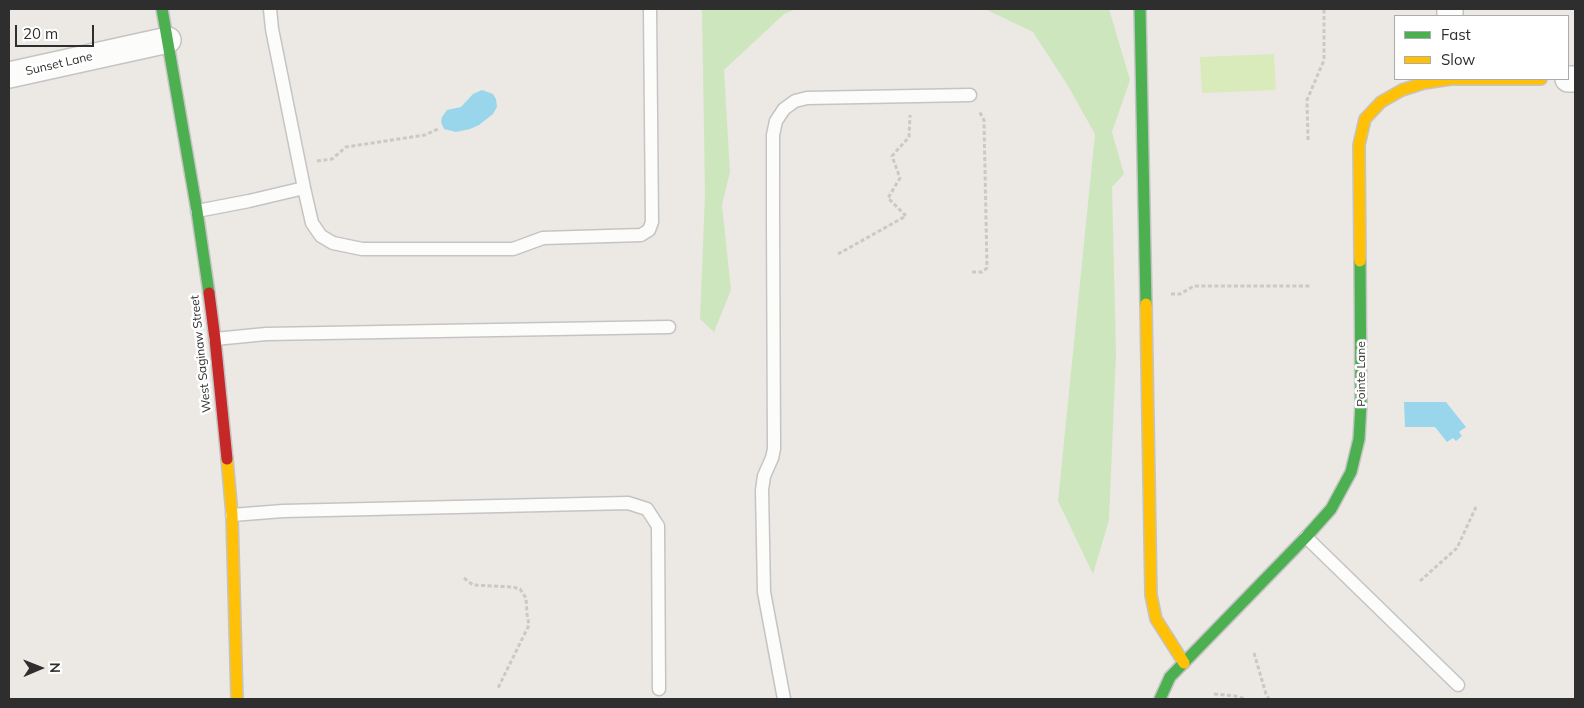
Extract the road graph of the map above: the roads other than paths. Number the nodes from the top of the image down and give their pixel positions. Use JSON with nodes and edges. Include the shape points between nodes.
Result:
{"nodes":[{"id":1,"x":162,"y":9,"type":"edge"},
{"id":2,"x":270,"y":9,"type":"edge"},
{"id":3,"x":650,"y":9,"type":"edge"},
{"id":4,"x":1140,"y":9,"type":"edge"},
{"id":5,"x":168,"y":40,"type":"junction"},
{"id":6,"x":9,"y":75,"type":"edge"},
{"id":7,"x":1444,"y":80,"type":"edge"},
{"id":8,"x":970,"y":95,"type":"road end"},
{"id":9,"x":304,"y":188,"type":"junction"},
{"id":10,"x":197,"y":211,"type":"junction"},
{"id":11,"x":668,"y":327,"type":"dead end"},
{"id":12,"x":215,"y":339,"type":"junction"},
{"id":13,"x":232,"y":515,"type":"junction"},
{"id":14,"x":1306,"y":537,"type":"junction"},
{"id":15,"x":1184,"y":663,"type":"junction"},
{"id":16,"x":1458,"y":685,"type":"dead end"},
{"id":17,"x":659,"y":689,"type":"dead end"},
{"id":18,"x":237,"y":699,"type":"edge"},
{"id":19,"x":784,"y":699,"type":"edge"},
{"id":20,"x":1160,"y":699,"type":"edge"}],
"edges":[{"from":1,"to":5,"type":"street","name":"West Saginaw Street"},
{"from":2,"to":9,"type":"lane"},
{"from":3,"to":9,"type":"lane","via":[[652,222],[649,230],[641,235],[543,238],[513,249],[362,249],[333,243],[320,236],[312,223]]},
{"from":4,"to":15,"type":"street","via":[[1151,595],[1156,620]]},
{"from":5,"to":6,"type":"street","name":"Sunset Lane"},
{"from":5,"to":10,"type":"street","name":"West Saginaw Street"},
{"from":7,"to":14,"type":"street","name":"Pointe Lane","via":[[1402,90],[1381,102],[1365,119],[1359,145],[1359,439],[1351,472],[1342,491]]},
{"from":8,"to":19,"type":"lane","via":[[807,98],[784,108],[776,121],[773,135],[774,449],[764,476],[762,499],[764,592]]},
{"from":9,"to":10,"type":"lane"},
{"from":10,"to":12,"type":"street","name":"West Saginaw Street"},
{"from":11,"to":12,"type":"lane","via":[[266,334]]},
{"from":12,"to":13,"type":"street","name":"West Saginaw Street"},
{"from":13,"to":17,"type":"lane","via":[[628,503],[647,509],[658,526]]},
{"from":13,"to":18,"type":"street","name":"West Saginaw Street"},
{"from":14,"to":15,"type":"street","name":"Pointe Lane"},
{"from":14,"to":16,"type":"lane"},
{"from":15,"to":20,"type":"street","name":"Pointe Lane","via":[[1170,677]]}]}
